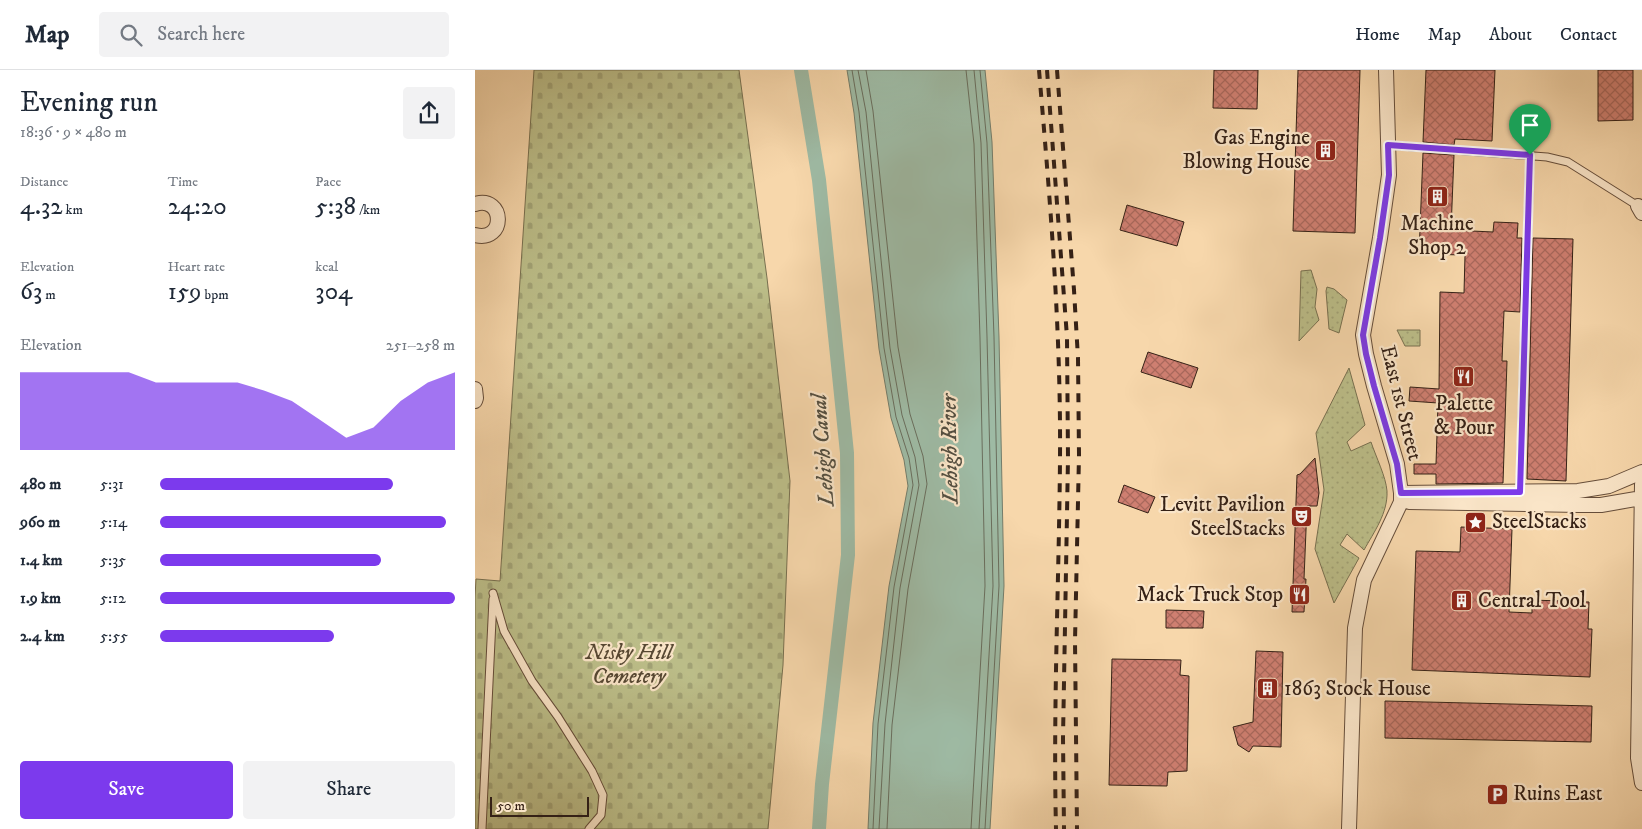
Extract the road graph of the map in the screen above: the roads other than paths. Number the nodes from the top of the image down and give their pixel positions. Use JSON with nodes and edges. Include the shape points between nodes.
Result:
{"nodes":[{"id":1,"x":1387,"y":70,"type":"edge"},
{"id":2,"x":1388,"y":145,"type":"junction"},
{"id":3,"x":1530,"y":155,"type":"junction"},
{"id":4,"x":475,"y":204,"type":"edge"},
{"id":5,"x":1640,"y":209,"type":"edge"},
{"id":6,"x":475,"y":235,"type":"edge"},
{"id":7,"x":475,"y":389,"type":"edge"},
{"id":8,"x":475,"y":401,"type":"edge"},
{"id":9,"x":1642,"y":472,"type":"edge"},
{"id":10,"x":1642,"y":484,"type":"edge"},
{"id":11,"x":1520,"y":492,"type":"junction"},
{"id":12,"x":1401,"y":497,"type":"junction"},
{"id":13,"x":1642,"y":498,"type":"edge"},
{"id":14,"x":1642,"y":783,"type":"edge"},
{"id":15,"x":482,"y":829,"type":"edge"},
{"id":16,"x":589,"y":829,"type":"edge"},
{"id":17,"x":1349,"y":829,"type":"edge"}],
"edges":[{"from":1,"to":2,"type":"street","name":"East 1st Street"},
{"from":2,"to":3,"type":"lane"},
{"from":2,"to":12,"type":"street","name":"East 1st Street","via":[[1389,175],[1363,335],[1397,464]]},
{"from":3,"to":5,"type":"lane","via":[[1568,162]]},
{"from":3,"to":11,"type":"lane"},
{"from":4,"to":6,"type":"street","via":[[491,205],[496,210],[498,223],[487,236]]},
{"from":7,"to":8,"type":"street"},
{"from":9,"to":11,"type":"street","via":[[1591,490]]},
{"from":10,"to":13,"type":"street"},
{"from":11,"to":12,"type":"street"},
{"from":12,"to":13,"type":"street","via":[[1579,505]]},
{"from":12,"to":17,"type":"street","via":[[1364,580],[1355,628]]},
{"from":13,"to":14,"type":"street","via":[[1638,758]]},
{"from":15,"to":16,"type":"lane","via":[[493,594],[504,631],[532,681],[592,771],[603,795],[601,815]]}]}
